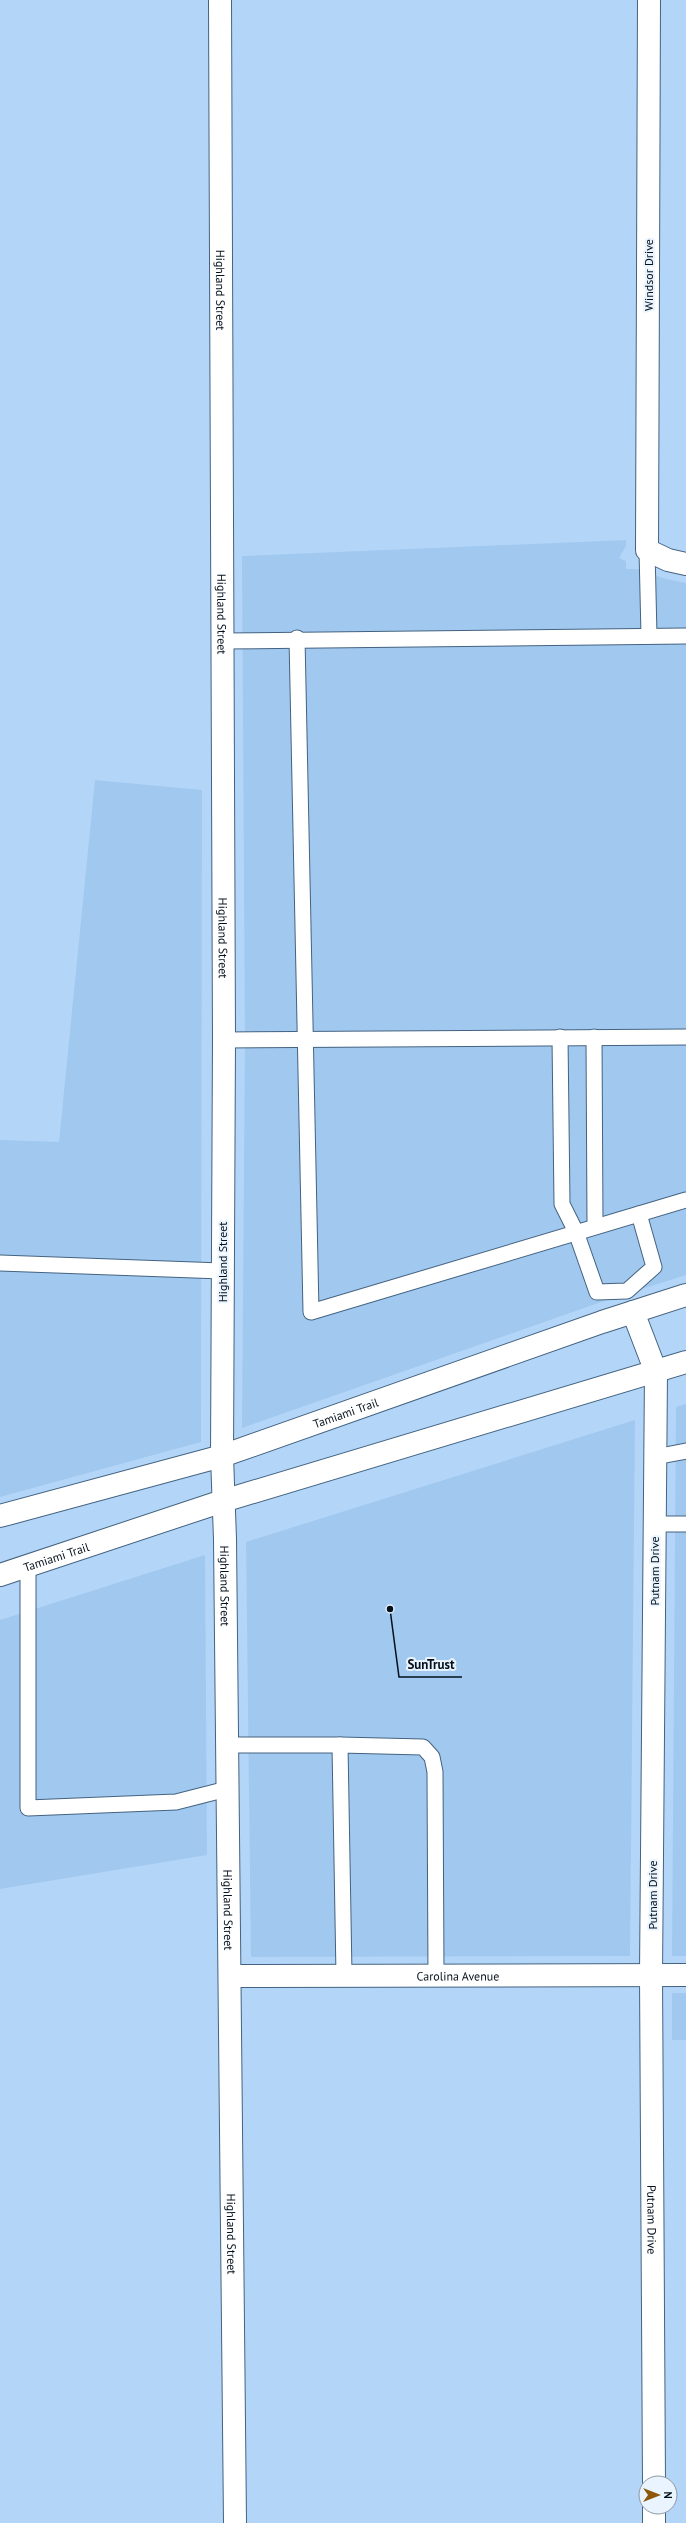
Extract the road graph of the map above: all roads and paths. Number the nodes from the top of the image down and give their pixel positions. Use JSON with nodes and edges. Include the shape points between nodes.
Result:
{"nodes":[{"id":1,"x":220,"y":0,"type":"edge"},
{"id":2,"x":649,"y":0,"type":"edge"},
{"id":3,"x":647,"y":550,"type":"junction"},
{"id":4,"x":686,"y":564,"type":"edge"},
{"id":5,"x":649,"y":636,"type":"junction"},
{"id":6,"x":686,"y":636,"type":"edge"},
{"id":7,"x":297,"y":638,"type":"junction"},
{"id":8,"x":222,"y":641,"type":"junction"},
{"id":9,"x":560,"y":1037,"type":"junction"},
{"id":10,"x":594,"y":1037,"type":"junction"},
{"id":11,"x":686,"y":1037,"type":"edge"},
{"id":12,"x":306,"y":1038,"type":"junction"},
{"id":13,"x":224,"y":1040,"type":"junction"},
{"id":14,"x":686,"y":1200,"type":"edge"},
{"id":15,"x":638,"y":1214,"type":"junction"},
{"id":16,"x":595,"y":1225,"type":"junction"},
{"id":17,"x":576,"y":1232,"type":"junction"},
{"id":18,"x":0,"y":1263,"type":"edge"},
{"id":19,"x":222,"y":1271,"type":"junction"},
{"id":20,"x":627,"y":1291,"type":"junction"},
{"id":21,"x":686,"y":1295,"type":"edge"},
{"id":22,"x":633,"y":1312,"type":"junction"},
{"id":23,"x":686,"y":1362,"type":"edge"},
{"id":24,"x":656,"y":1372,"type":"junction"},
{"id":25,"x":686,"y":1451,"type":"edge"},
{"id":26,"x":222,"y":1456,"type":"junction"},
{"id":27,"x":655,"y":1457,"type":"junction"},
{"id":28,"x":223,"y":1501,"type":"junction"},
{"id":29,"x":0,"y":1516,"type":"edge"},
{"id":30,"x":654,"y":1524,"type":"junction"},
{"id":31,"x":686,"y":1524,"type":"edge"},
{"id":32,"x":28,"y":1566,"type":"junction"},
{"id":33,"x":0,"y":1575,"type":"edge"},
{"id":34,"x":227,"y":1745,"type":"junction"},
{"id":35,"x":340,"y":1746,"type":"junction"},
{"id":36,"x":227,"y":1789,"type":"junction"},
{"id":37,"x":344,"y":1975,"type":"junction"},
{"id":38,"x":436,"y":1975,"type":"junction"},
{"id":39,"x":651,"y":1975,"type":"junction"},
{"id":40,"x":686,"y":1975,"type":"edge"},
{"id":41,"x":230,"y":1976,"type":"junction"},
{"id":42,"x":654,"y":2475,"type":"edge"},
{"id":43,"x":235,"y":2523,"type":"edge"}],
"edges":[{"from":1,"to":8,"type":"street","name":"Highland Street"},
{"from":2,"to":3,"type":"street","name":"Windsor Drive"},
{"from":3,"to":4,"type":"street","via":[[668,560]]},
{"from":3,"to":5,"type":"lane"},
{"from":5,"to":6,"type":"lane"},
{"from":5,"to":7,"type":"lane"},
{"from":7,"to":8,"type":"lane"},
{"from":7,"to":12,"type":"lane"},
{"from":8,"to":13,"type":"street","name":"Highland Street"},
{"from":9,"to":10,"type":"lane"},
{"from":9,"to":12,"type":"lane"},
{"from":9,"to":17,"type":"lane","via":[[562,1204]]},
{"from":10,"to":11,"type":"lane"},
{"from":10,"to":16,"type":"lane"},
{"from":12,"to":13,"type":"lane"},
{"from":12,"to":17,"type":"lane","via":[[311,1312]]},
{"from":13,"to":19,"type":"street","name":"Highland Street"},
{"from":14,"to":15,"type":"lane"},
{"from":15,"to":16,"type":"lane"},
{"from":15,"to":20,"type":"lane","via":[[654,1267]]},
{"from":16,"to":17,"type":"lane"},
{"from":17,"to":20,"type":"lane","via":[[597,1292]]},
{"from":18,"to":19,"type":"lane"},
{"from":19,"to":26,"type":"street","name":"Highland Street"},
{"from":20,"to":22,"type":"lane"},
{"from":21,"to":22,"type":"street","name":"Tamiami Trail"},
{"from":22,"to":24,"type":"street","name":"Putnam Drive"},
{"from":22,"to":26,"type":"street","name":"Tamiami Trail"},
{"from":23,"to":24,"type":"street","name":"Tamiami Trail"},
{"from":24,"to":27,"type":"street","name":"Putnam Drive"},
{"from":24,"to":28,"type":"street","name":"Tamiami Trail"},
{"from":25,"to":27,"type":"lane"},
{"from":26,"to":28,"type":"street","name":"Highland Street"},
{"from":26,"to":29,"type":"street","name":"Tamiami Trail"},
{"from":27,"to":30,"type":"street","name":"Putnam Drive"},
{"from":28,"to":32,"type":"street","name":"Tamiami Trail"},
{"from":28,"to":34,"type":"street","name":"Highland Street"},
{"from":30,"to":31,"type":"lane"},
{"from":30,"to":39,"type":"street","name":"Putnam Drive"},
{"from":32,"to":33,"type":"street","name":"Tamiami Trail"},
{"from":32,"to":36,"type":"lane","via":[[28,1808],[176,1802]]},
{"from":34,"to":35,"type":"lane"},
{"from":34,"to":36,"type":"street","name":"Highland Street"},
{"from":35,"to":37,"type":"lane"},
{"from":35,"to":38,"type":"lane","via":[[423,1747],[432,1757],[435,1772]]},
{"from":36,"to":41,"type":"street","name":"Highland Street"},
{"from":37,"to":38,"type":"street","name":"Carolina Avenue"},
{"from":37,"to":41,"type":"street","name":"Carolina Avenue"},
{"from":38,"to":39,"type":"street","name":"Carolina Avenue"},
{"from":39,"to":40,"type":"street","name":"Carolina Avenue"},
{"from":39,"to":42,"type":"street","name":"Putnam Drive"},
{"from":41,"to":43,"type":"street","name":"Highland Street"}]}
